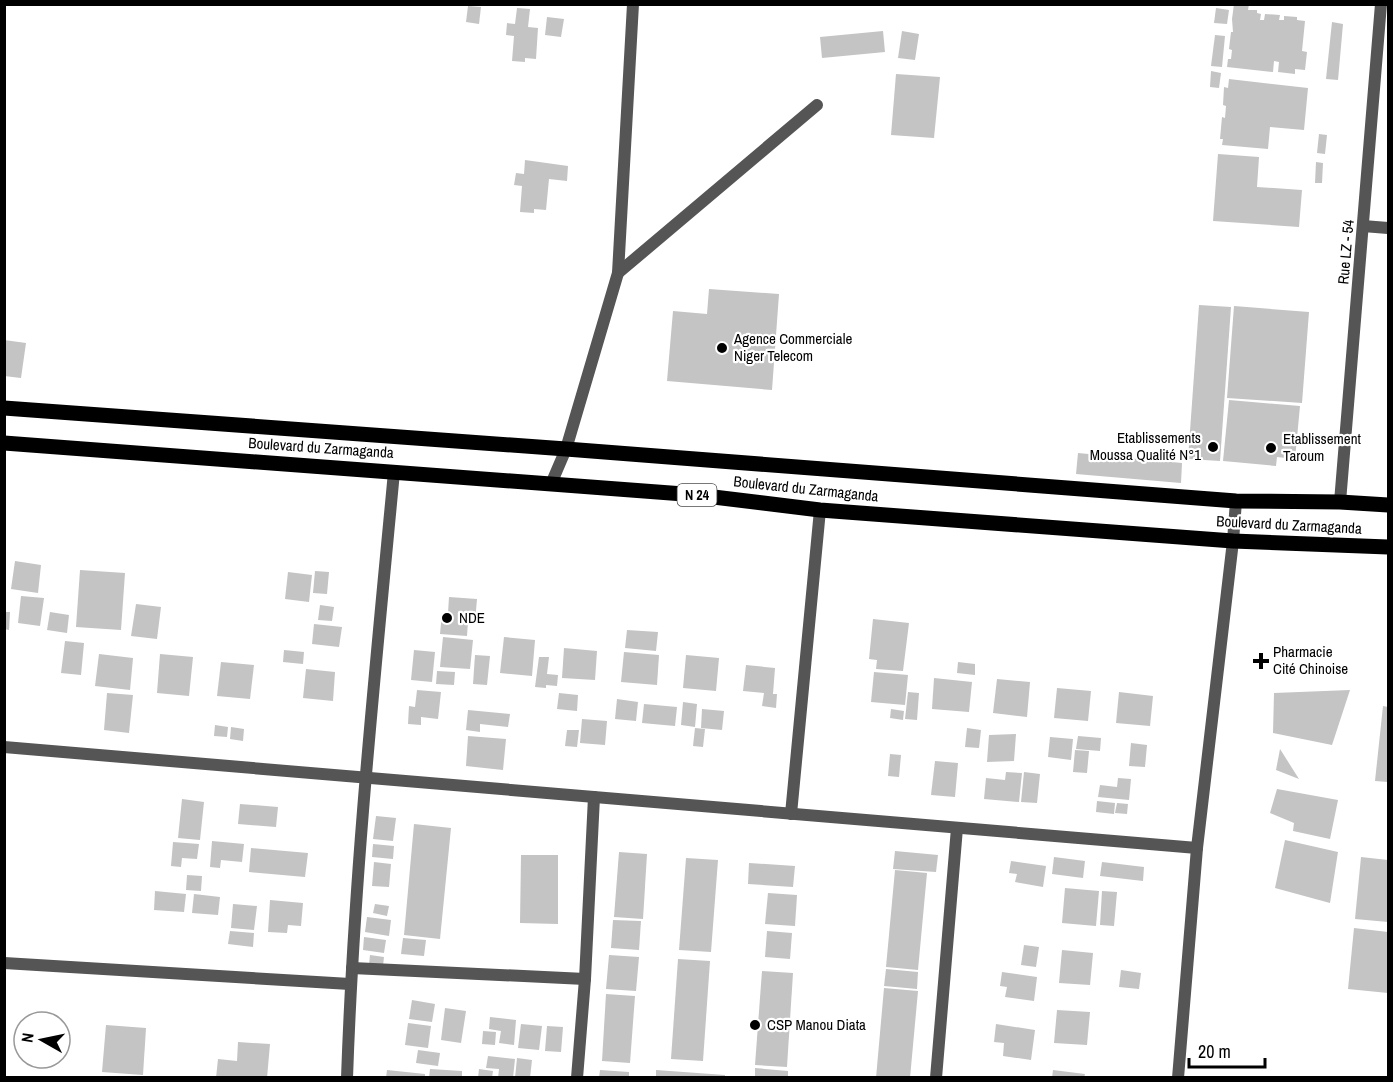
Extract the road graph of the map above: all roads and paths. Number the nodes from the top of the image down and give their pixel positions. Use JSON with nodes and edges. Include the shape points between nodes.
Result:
{"nodes":[{"id":1,"x":633,"y":4,"type":"edge"},
{"id":2,"x":1381,"y":4,"type":"edge"},
{"id":3,"x":817,"y":105,"type":"dead end"},
{"id":4,"x":1363,"y":226,"type":"junction"},
{"id":5,"x":1389,"y":228,"type":"edge"},
{"id":6,"x":618,"y":273,"type":"junction"},
{"id":7,"x":4,"y":408,"type":"edge"},
{"id":8,"x":4,"y":443,"type":"edge"},
{"id":9,"x":566,"y":449,"type":"junction"},
{"id":10,"x":394,"y":472,"type":"junction"},
{"id":11,"x":551,"y":484,"type":"junction"},
{"id":12,"x":1236,"y":501,"type":"junction"},
{"id":13,"x":1340,"y":502,"type":"junction"},
{"id":14,"x":1389,"y":505,"type":"edge"},
{"id":15,"x":820,"y":510,"type":"junction"},
{"id":16,"x":1233,"y":541,"type":"junction"},
{"id":17,"x":1389,"y":547,"type":"edge"},
{"id":18,"x":4,"y":747,"type":"edge"},
{"id":19,"x":365,"y":777,"type":"junction"},
{"id":20,"x":594,"y":797,"type":"junction"},
{"id":21,"x":791,"y":814,"type":"junction"},
{"id":22,"x":957,"y":828,"type":"junction"},
{"id":23,"x":1197,"y":848,"type":"junction"},
{"id":24,"x":4,"y":963,"type":"edge"},
{"id":25,"x":352,"y":968,"type":"junction"},
{"id":26,"x":585,"y":979,"type":"junction"},
{"id":27,"x":350,"y":984,"type":"junction"},
{"id":28,"x":347,"y":1077,"type":"edge"},
{"id":29,"x":577,"y":1077,"type":"edge"},
{"id":30,"x":936,"y":1077,"type":"edge"},
{"id":31,"x":1178,"y":1077,"type":"edge"}],
"edges":[{"from":1,"to":6,"type":"street"},
{"from":2,"to":4,"type":"street","name":"Rue LZ - 54"},
{"from":3,"to":6,"type":"street"},
{"from":4,"to":5,"type":"street"},
{"from":4,"to":13,"type":"street","name":"Rue LZ - 54"},
{"from":6,"to":9,"type":"street"},
{"from":7,"to":9,"type":"main road","name":"Boulevard du Zarmaganda"},
{"from":8,"to":10,"type":"main road","name":"Boulevard du Zarmaganda","number":"N 24"},
{"from":9,"to":11,"type":"street"},
{"from":9,"to":12,"type":"main road","name":"Boulevard du Zarmaganda"},
{"from":10,"to":11,"type":"main road","name":"Boulevard du Zarmaganda","number":"N 24"},
{"from":10,"to":19,"type":"street"},
{"from":11,"to":15,"type":"main road","name":"Boulevard du Zarmaganda","number":"N 24","via":[[697,495]]},
{"from":12,"to":13,"type":"main road","name":"Boulevard du Zarmaganda"},
{"from":12,"to":16,"type":"street"},
{"from":13,"to":14,"type":"main road","name":"Boulevard du Zarmaganda"},
{"from":15,"to":16,"type":"main road","name":"Boulevard du Zarmaganda","number":"N 24"},
{"from":15,"to":21,"type":"street"},
{"from":16,"to":17,"type":"main road","name":"Boulevard du Zarmaganda","number":"N 24"},
{"from":16,"to":23,"type":"street"},
{"from":18,"to":19,"type":"street"},
{"from":19,"to":20,"type":"street"},
{"from":19,"to":25,"type":"street"},
{"from":20,"to":21,"type":"street"},
{"from":20,"to":26,"type":"street"},
{"from":21,"to":22,"type":"street"},
{"from":22,"to":23,"type":"street"},
{"from":22,"to":30,"type":"street"},
{"from":23,"to":31,"type":"street"},
{"from":24,"to":27,"type":"street"},
{"from":25,"to":26,"type":"street"},
{"from":25,"to":27,"type":"street"},
{"from":26,"to":29,"type":"street"},
{"from":27,"to":28,"type":"street"}]}
